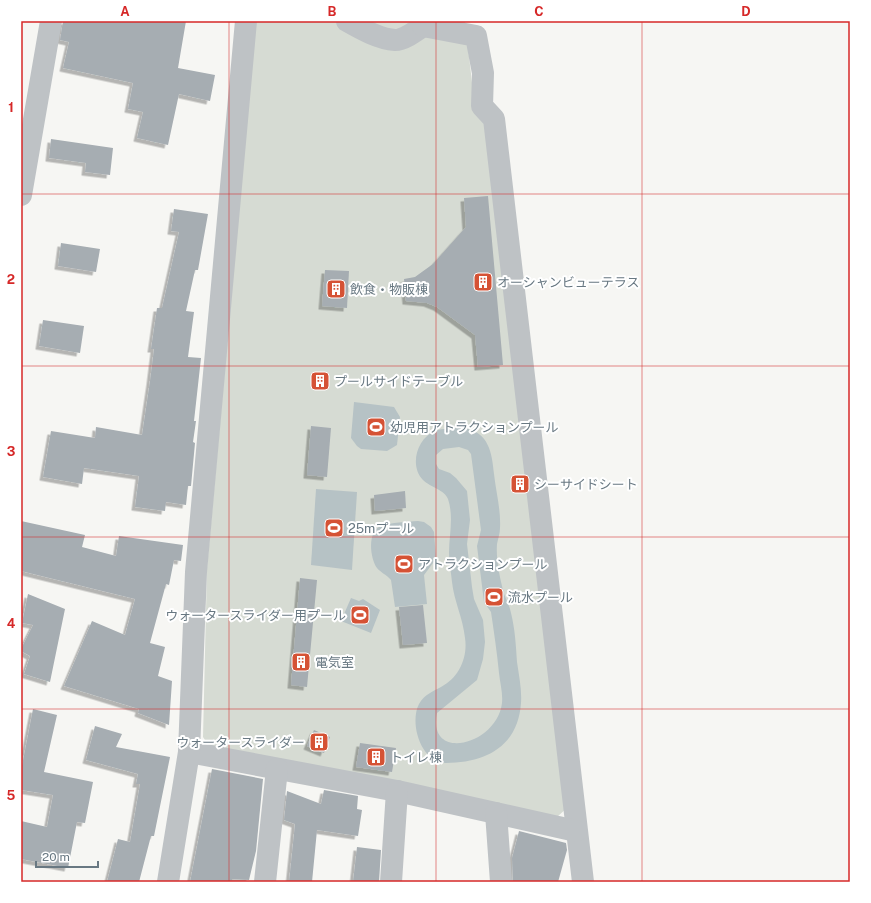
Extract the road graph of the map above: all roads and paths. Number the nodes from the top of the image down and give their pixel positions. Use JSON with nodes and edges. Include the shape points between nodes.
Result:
{"nodes":[{"id":1,"x":51,"y":21,"type":"edge"},
{"id":2,"x":246,"y":21,"type":"edge"},
{"id":3,"x":347,"y":21,"type":"edge"},
{"id":4,"x":424,"y":24,"type":"edge"},
{"id":5,"x":21,"y":195,"type":"edge"},
{"id":6,"x":189,"y":752,"type":"junction"},
{"id":7,"x":277,"y":769,"type":"junction"},
{"id":8,"x":397,"y":790,"type":"junction"},
{"id":9,"x":496,"y":813,"type":"junction"},
{"id":10,"x":576,"y":831,"type":"junction"},
{"id":11,"x":168,"y":882,"type":"edge"},
{"id":12,"x":266,"y":882,"type":"edge"},
{"id":13,"x":392,"y":882,"type":"edge"},
{"id":14,"x":501,"y":882,"type":"edge"},
{"id":15,"x":583,"y":882,"type":"edge"}],
"edges":[{"from":1,"to":5,"type":"street"},
{"from":2,"to":6,"type":"street","via":[[196,572]]},
{"from":3,"to":4,"type":"street","via":[[372,33],[396,40],[413,33]]},
{"from":4,"to":10,"type":"street","via":[[476,36],[483,74],[482,106],[494,119]]},
{"from":6,"to":7,"type":"street"},
{"from":6,"to":11,"type":"street"},
{"from":7,"to":8,"type":"street"},
{"from":7,"to":12,"type":"street"},
{"from":8,"to":9,"type":"street"},
{"from":8,"to":13,"type":"street"},
{"from":9,"to":10,"type":"street"},
{"from":9,"to":14,"type":"street"},
{"from":10,"to":15,"type":"street"}]}
